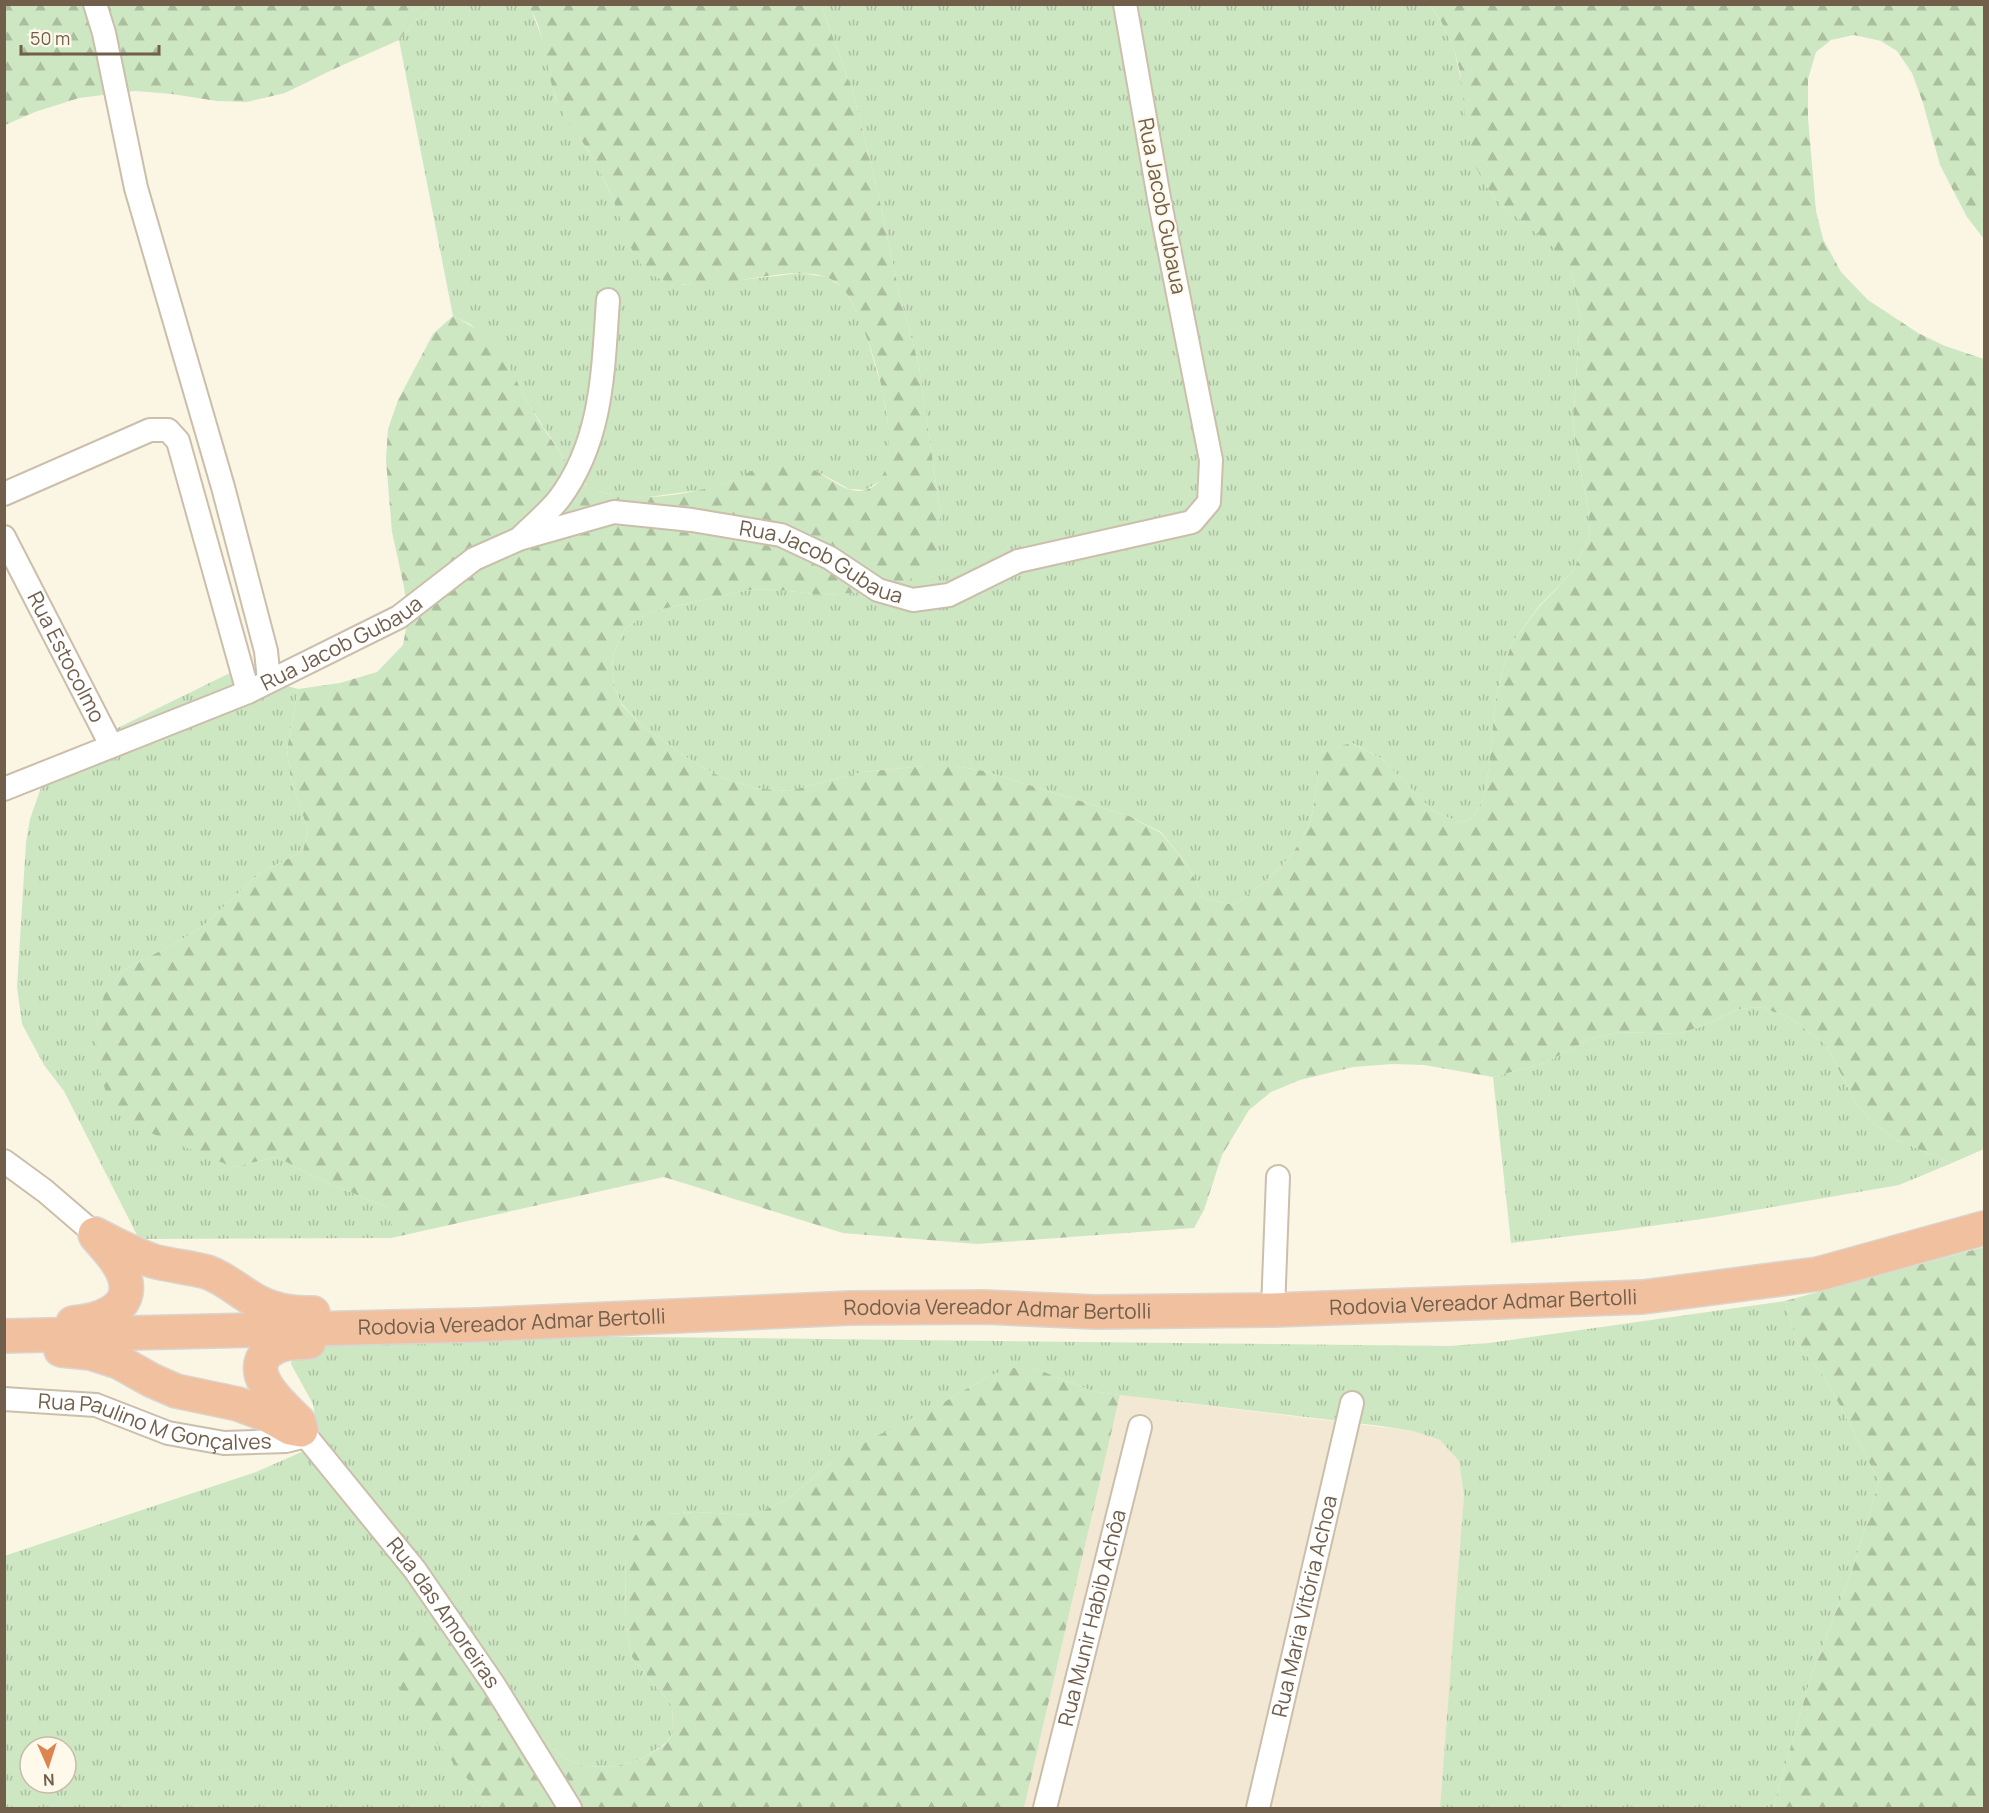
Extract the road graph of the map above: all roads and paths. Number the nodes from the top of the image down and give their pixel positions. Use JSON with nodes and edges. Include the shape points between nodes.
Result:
{"nodes":[{"id":1,"x":94,"y":4,"type":"edge"},
{"id":2,"x":1125,"y":4,"type":"edge"},
{"id":3,"x":608,"y":300,"type":"dead end"},
{"id":4,"x":4,"y":494,"type":"edge"},
{"id":5,"x":4,"y":537,"type":"edge"},
{"id":6,"x":519,"y":539,"type":"junction"},
{"id":7,"x":269,"y":681,"type":"junction"},
{"id":8,"x":248,"y":692,"type":"junction"},
{"id":9,"x":111,"y":745,"type":"junction"},
{"id":10,"x":4,"y":789,"type":"edge"},
{"id":11,"x":4,"y":1161,"type":"edge"},
{"id":12,"x":1278,"y":1177,"type":"dead end"},
{"id":13,"x":1984,"y":1228,"type":"edge"},
{"id":14,"x":95,"y":1234,"type":"junction"},
{"id":15,"x":1273,"y":1310,"type":"junction"},
{"id":16,"x":475,"y":1325,"type":"junction"},
{"id":17,"x":4,"y":1336,"type":"edge"},
{"id":18,"x":4,"y":1399,"type":"edge"},
{"id":19,"x":1352,"y":1403,"type":"dead end"},
{"id":20,"x":1140,"y":1427,"type":"dead end"},
{"id":21,"x":303,"y":1433,"type":"junction"},
{"id":22,"x":570,"y":1809,"type":"edge"},
{"id":23,"x":1045,"y":1809,"type":"edge"},
{"id":24,"x":1258,"y":1809,"type":"edge"}],
"edges":[{"from":1,"to":7,"type":"street","via":[[104,33],[136,188],[223,487],[266,651]]},
{"from":2,"to":6,"type":"street","name":"Rua Jacob Gubaua","via":[[1211,460],[1209,502],[1192,522],[1018,561],[949,595],[913,600],[878,590],[830,558],[780,535],[692,520],[614,512]]},
{"from":3,"to":6,"type":"street","via":[[602,391],[584,458],[558,500]]},
{"from":4,"to":8,"type":"street","via":[[150,429],[168,430],[178,441]]},
{"from":5,"to":9,"type":"street","name":"Rua Estocolmo"},
{"from":6,"to":7,"type":"street","name":"Rua Jacob Gubaua","via":[[474,559],[399,617]]},
{"from":7,"to":8,"type":"street","name":"Rua Jacob Gubaua"},
{"from":8,"to":9,"type":"street","name":"Rua Jacob Gubaua"},
{"from":9,"to":10,"type":"street","name":"Rua Jacob Gubaua"},
{"from":11,"to":14,"type":"street"},
{"from":12,"to":15,"type":"street"},
{"from":13,"to":15,"type":"highway","name":"Rodovia Vereador Admar Bertolli","via":[[1818,1274],[1643,1297]]},
{"from":14,"to":16,"type":"highway","via":[[154,1261],[208,1272],[272,1308],[294,1313],[460,1317]]},
{"from":14,"to":17,"type":"highway","via":[[126,1280],[119,1306],[93,1322],[27,1328]]},
{"from":15,"to":16,"type":"highway","name":"Rodovia Vereador Admar Bertolli","via":[[851,1308]]},
{"from":16,"to":17,"type":"highway","name":"Rodovia Vereador Admar Bertolli"},
{"from":16,"to":21,"type":"highway","via":[[457,1336],[312,1342],[273,1348],[264,1356],[261,1374],[266,1387],[299,1422]]},
{"from":17,"to":21,"type":"highway","via":[[27,1346],[91,1353],[176,1391],[238,1404]]},
{"from":18,"to":21,"type":"street","name":"Rua Paulino M Gonçalves","via":[[96,1405],[168,1433],[224,1443],[286,1441]]},
{"from":19,"to":24,"type":"street","name":"Rua Maria Vitória Achoa"},
{"from":20,"to":23,"type":"street","name":"Rua Munir Habib Achôa"},
{"from":21,"to":22,"type":"street","name":"Rua das Amoreiras","via":[[415,1570],[494,1685]]}]}
